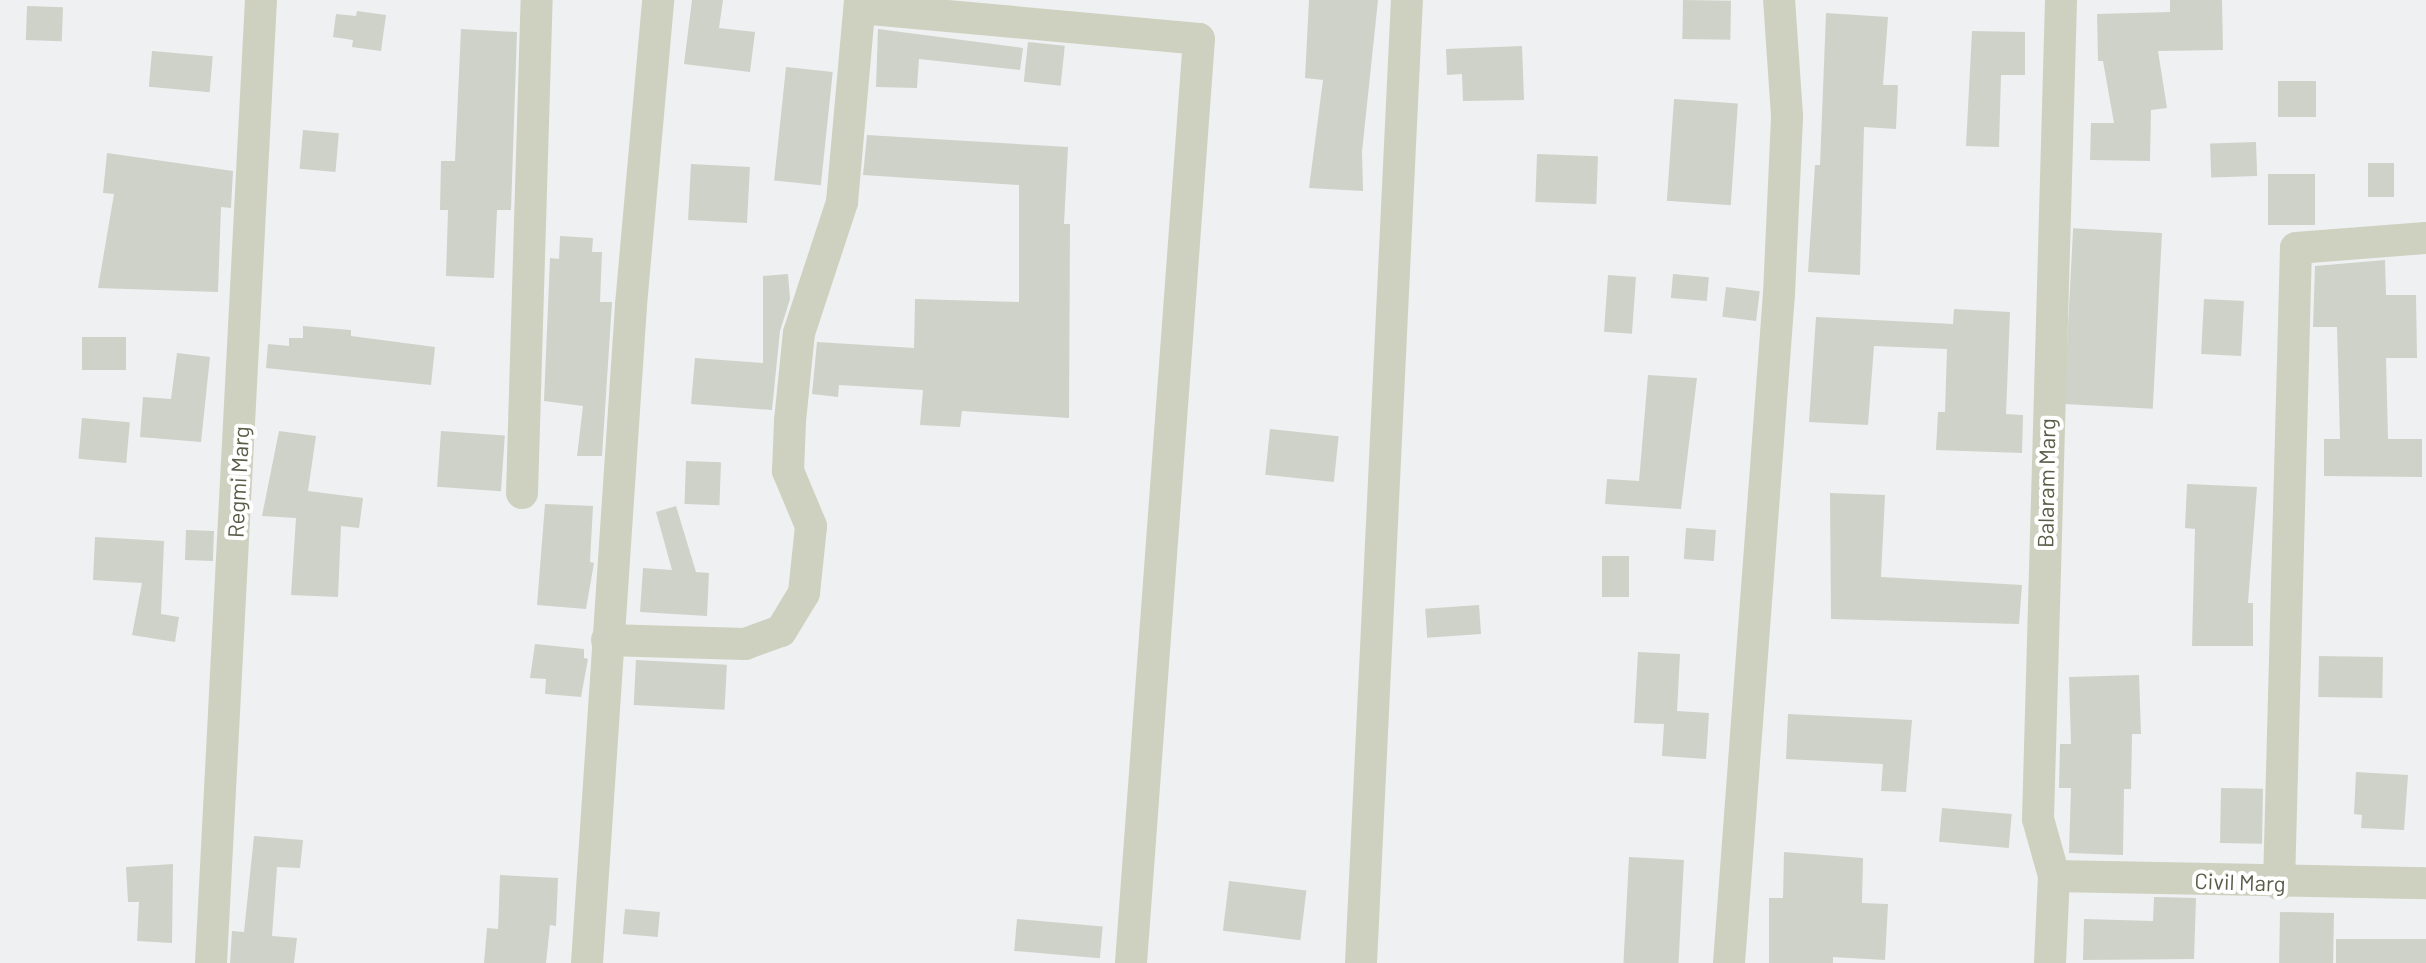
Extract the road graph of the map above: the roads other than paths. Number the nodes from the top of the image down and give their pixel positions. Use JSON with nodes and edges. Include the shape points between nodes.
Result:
{"nodes":[{"id":1,"x":261,"y":0,"type":"edge"},
{"id":2,"x":537,"y":0,"type":"edge"},
{"id":3,"x":658,"y":0,"type":"edge"},
{"id":4,"x":1407,"y":0,"type":"edge"},
{"id":5,"x":1779,"y":0,"type":"edge"},
{"id":6,"x":2061,"y":0,"type":"edge"},
{"id":7,"x":860,"y":4,"type":"edge"},
{"id":8,"x":2426,"y":238,"type":"edge"},
{"id":9,"x":522,"y":493,"type":"dead end"},
{"id":10,"x":607,"y":640,"type":"junction"},
{"id":11,"x":2054,"y":876,"type":"junction"},
{"id":12,"x":2426,"y":883,"type":"edge"},
{"id":13,"x":2279,"y":884,"type":"junction"},
{"id":14,"x":211,"y":963,"type":"edge"},
{"id":15,"x":587,"y":963,"type":"edge"},
{"id":16,"x":1131,"y":963,"type":"edge"},
{"id":17,"x":1361,"y":963,"type":"edge"},
{"id":18,"x":1729,"y":963,"type":"edge"},
{"id":19,"x":2050,"y":963,"type":"edge"}],
"edges":[{"from":1,"to":14,"type":"street","name":"Regmi Marg"},
{"from":2,"to":9,"type":"street"},
{"from":3,"to":10,"type":"street"},
{"from":4,"to":17,"type":"street"},
{"from":5,"to":18,"type":"street","via":[[1787,116],[1779,294]]},
{"from":6,"to":11,"type":"street","name":"Balaram Marg","via":[[2038,819]]},
{"from":7,"to":10,"type":"street","via":[[842,202],[799,333],[792,406],[788,471],[811,526],[804,593],[781,631],[745,644]]},
{"from":7,"to":16,"type":"street","via":[[1199,39]]},
{"from":8,"to":13,"type":"street","via":[[2296,248]]},
{"from":10,"to":15,"type":"street"},
{"from":11,"to":13,"type":"street","name":"Civil Marg"},
{"from":11,"to":19,"type":"street","name":"Balaram Marg"},
{"from":12,"to":13,"type":"street","name":"Civil Marg"}]}
